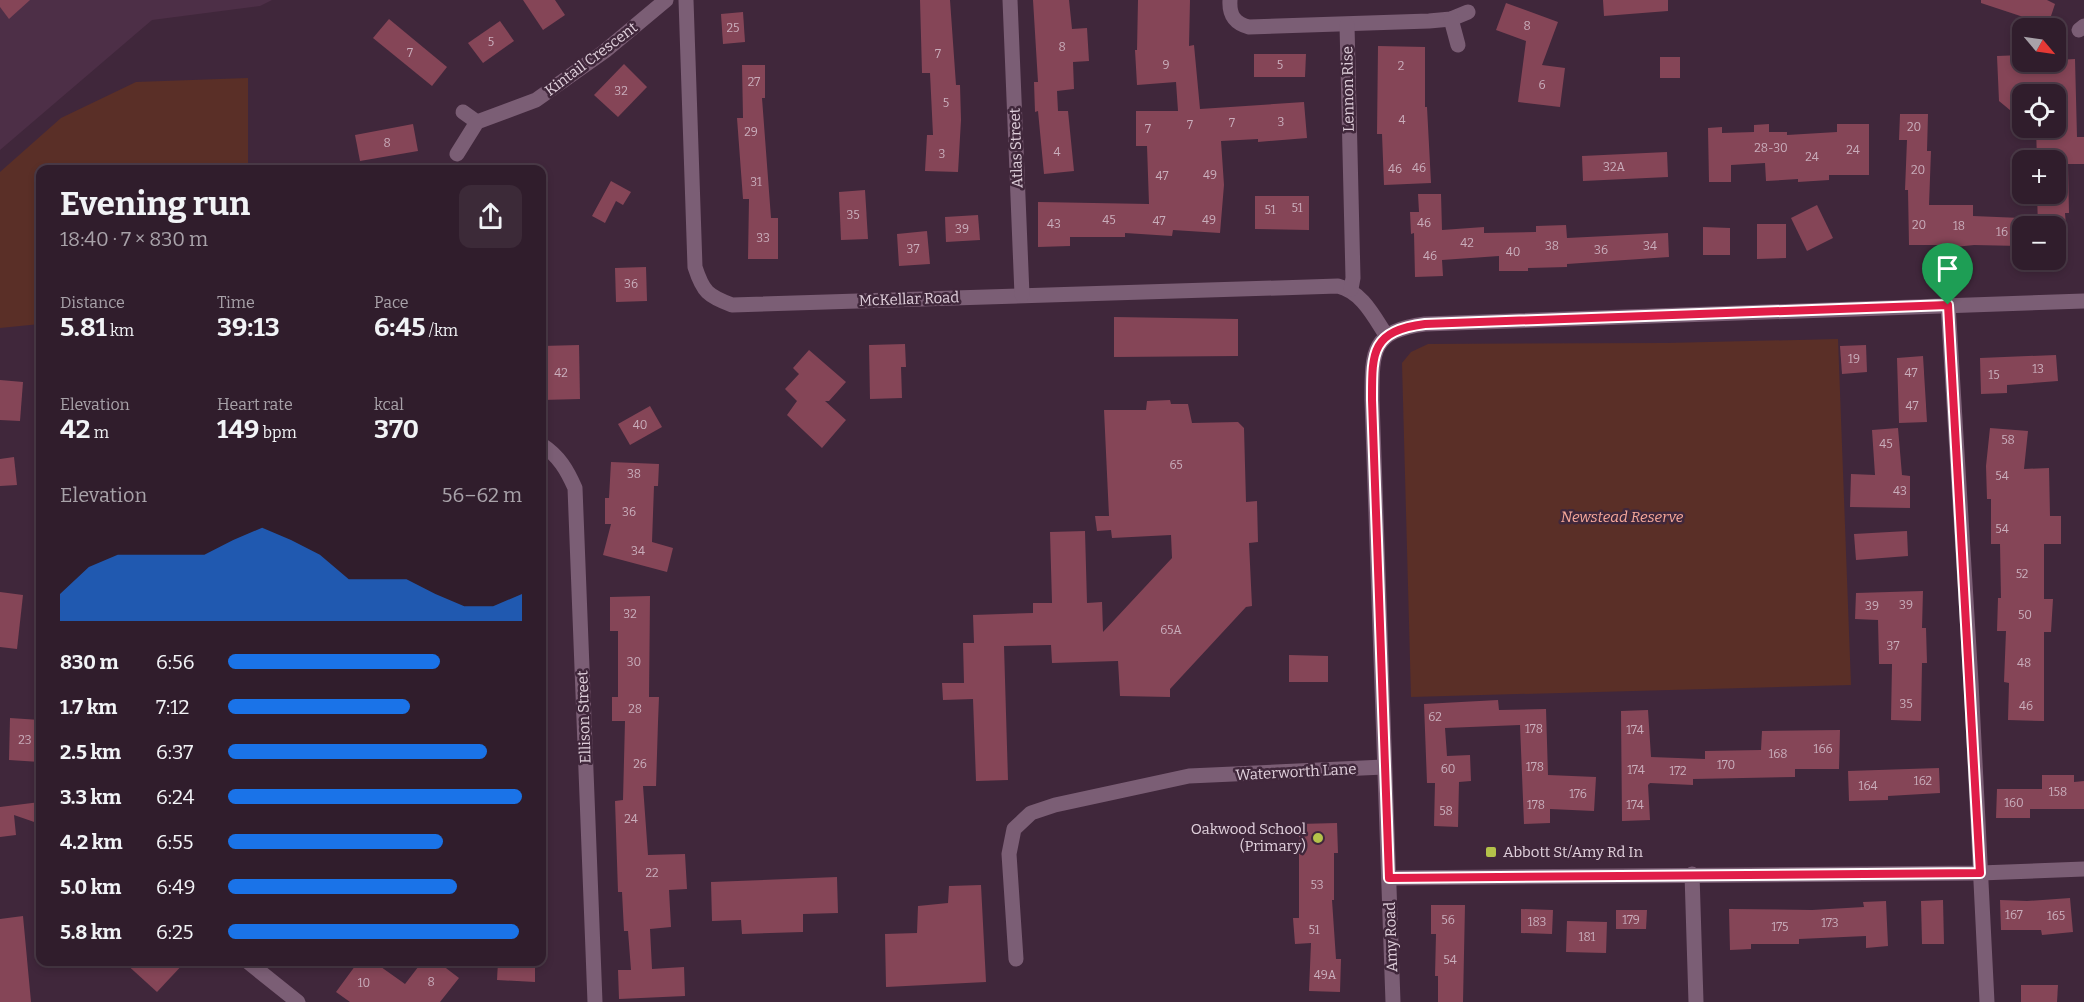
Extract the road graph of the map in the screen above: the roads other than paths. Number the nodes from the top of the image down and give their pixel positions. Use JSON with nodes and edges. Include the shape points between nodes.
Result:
{"nodes":[{"id":1,"x":666,"y":0,"type":"edge"},
{"id":2,"x":686,"y":0,"type":"edge"},
{"id":3,"x":1010,"y":0,"type":"edge"},
{"id":4,"x":1230,"y":0,"type":"edge"},
{"id":5,"x":1468,"y":12,"type":"dead end"},
{"id":6,"x":1451,"y":19,"type":"junction"},
{"id":7,"x":1347,"y":25,"type":"junction"},
{"id":8,"x":1458,"y":45,"type":"dead end"},
{"id":9,"x":463,"y":112,"type":"dead end"},
{"id":10,"x":477,"y":122,"type":"junction"},
{"id":11,"x":457,"y":154,"type":"dead end"},
{"id":12,"x":1351,"y":289,"type":"junction"},
{"id":13,"x":1022,"y":295,"type":"junction"},
{"id":14,"x":2084,"y":301,"type":"edge"},
{"id":15,"x":1948,"y":305,"type":"junction"},
{"id":16,"x":1386,"y":335,"type":"junction"},
{"id":17,"x":546,"y":448,"type":"edge"},
{"id":18,"x":1384,"y":767,"type":"junction"},
{"id":19,"x":2084,"y":869,"type":"edge"},
{"id":20,"x":1692,"y":873,"type":"junction"},
{"id":21,"x":1980,"y":873,"type":"junction"},
{"id":22,"x":1389,"y":878,"type":"junction"},
{"id":23,"x":1016,"y":959,"type":"dead end"},
{"id":24,"x":253,"y":966,"type":"edge"},
{"id":25,"x":298,"y":1002,"type":"edge"},
{"id":26,"x":595,"y":1002,"type":"edge"},
{"id":27,"x":1393,"y":1002,"type":"edge"},
{"id":28,"x":1696,"y":1002,"type":"edge"},
{"id":29,"x":1987,"y":1002,"type":"edge"}],
"edges":[{"from":1,"to":10,"type":"street","name":"Kintail Crescent","via":[[566,81],[536,100]]},
{"from":2,"to":13,"type":"street","name":"McKellar Road","via":[[694,267],[702,287],[713,298],[732,305]]},
{"from":3,"to":13,"type":"street","name":"Atlas Street"},
{"from":4,"to":7,"type":"street","name":"Lennon Rise","via":[[1233,19],[1249,27]]},
{"from":5,"to":6,"type":"street"},
{"from":6,"to":7,"type":"street"},
{"from":6,"to":8,"type":"street"},
{"from":7,"to":12,"type":"street","name":"Lennon Rise"},
{"from":9,"to":10,"type":"street"},
{"from":10,"to":11,"type":"street"},
{"from":12,"to":13,"type":"street","name":"McKellar Road","via":[[1322,285]]},
{"from":12,"to":16,"type":"street"},
{"from":14,"to":15,"type":"street"},
{"from":15,"to":16,"type":"street","via":[[1425,324]]},
{"from":15,"to":21,"type":"street"},
{"from":16,"to":18,"type":"street","name":"Amy Road","via":[[1377,347],[1372,373]]},
{"from":17,"to":26,"type":"street","name":"Ellison Street","via":[[566,466],[575,488]]},
{"from":18,"to":22,"type":"street","name":"Amy Road"},
{"from":18,"to":23,"type":"street","name":"Waterworth Lane","via":[[1189,776],[1031,813],[1014,829],[1009,854]]},
{"from":19,"to":21,"type":"street"},
{"from":20,"to":21,"type":"street"},
{"from":20,"to":22,"type":"street"},
{"from":20,"to":28,"type":"street"},
{"from":21,"to":29,"type":"street"},
{"from":22,"to":27,"type":"street","name":"Amy Road"},
{"from":24,"to":25,"type":"street"}]}
